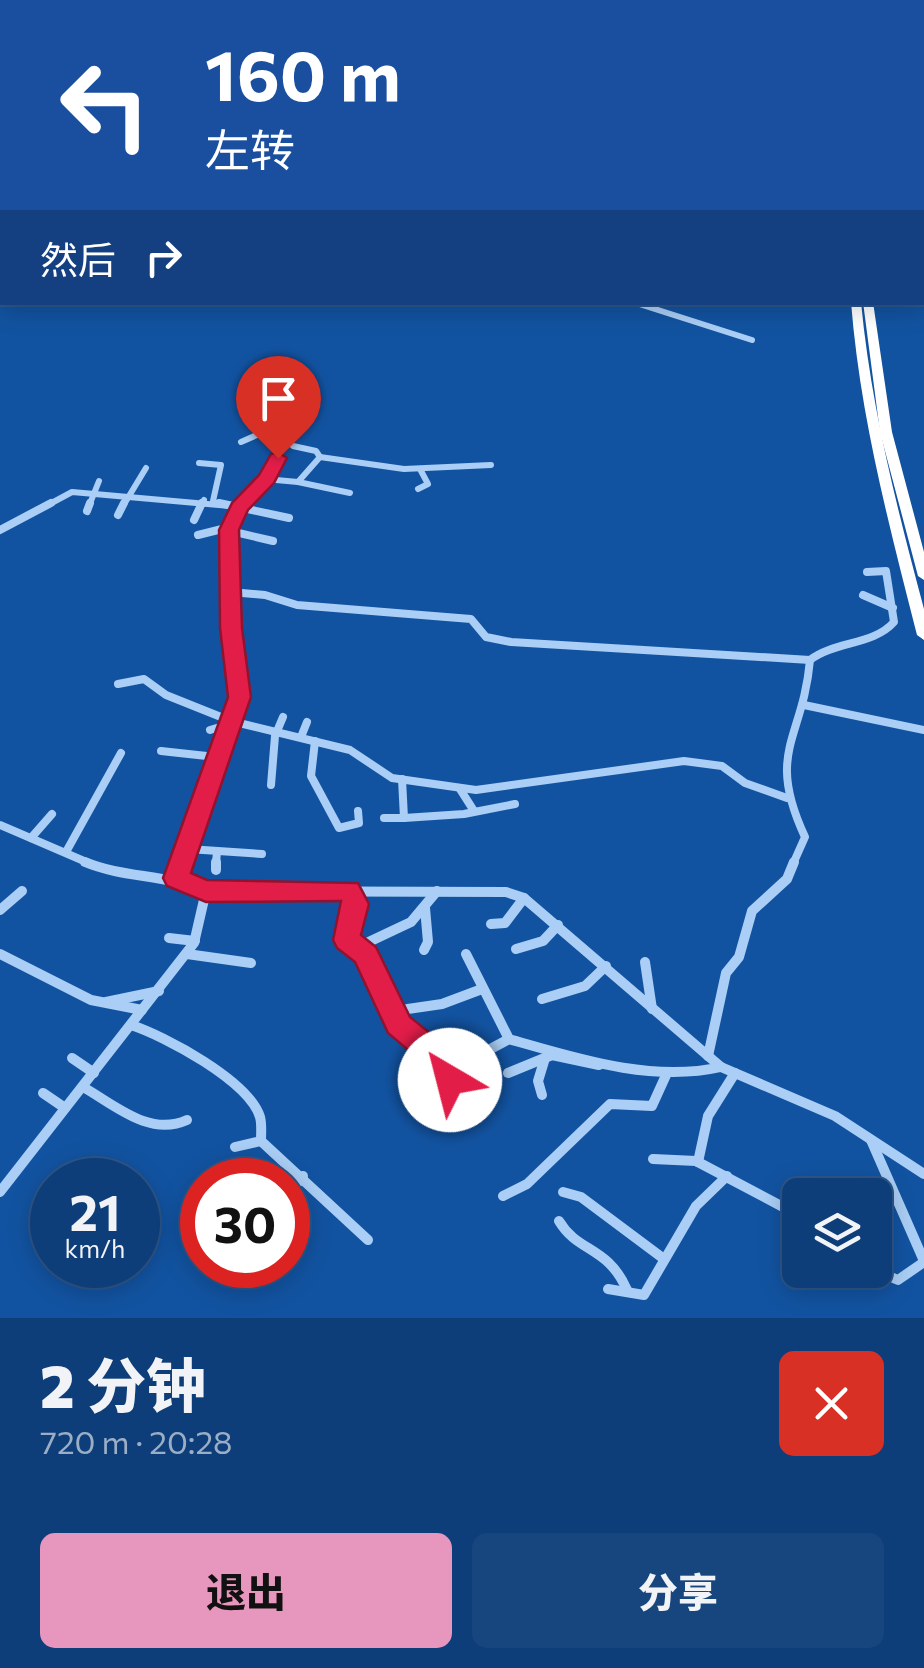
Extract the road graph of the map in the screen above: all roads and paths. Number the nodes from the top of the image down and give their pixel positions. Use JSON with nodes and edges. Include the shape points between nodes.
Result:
{"nodes":[{"id":1,"x":642,"y":305,"type":"edge"},
{"id":2,"x":856,"y":305,"type":"edge"},
{"id":3,"x":868,"y":305,"type":"edge"},
{"id":4,"x":752,"y":340,"type":"dead end"},
{"id":5,"x":241,"y":442,"type":"dead end"},
{"id":6,"x":320,"y":457,"type":"junction"},
{"id":7,"x":278,"y":458,"type":"dead end"},
{"id":8,"x":199,"y":463,"type":"dead end"},
{"id":9,"x":492,"y":465,"type":"dead end"},
{"id":10,"x":146,"y":468,"type":"dead end"},
{"id":11,"x":420,"y":469,"type":"junction"},
{"id":12,"x":267,"y":478,"type":"junction"},
{"id":13,"x":100,"y":482,"type":"dead end"},
{"id":14,"x":298,"y":482,"type":"junction"},
{"id":15,"x":163,"y":485,"type":"dead end"},
{"id":16,"x":418,"y":488,"type":"dead end"},
{"id":17,"x":350,"y":492,"type":"dead end"},
{"id":18,"x":94,"y":493,"type":"junction"},
{"id":19,"x":128,"y":494,"type":"junction"},
{"id":20,"x":158,"y":496,"type":"junction"},
{"id":21,"x":209,"y":500,"type":"junction"},
{"id":22,"x":240,"y":506,"type":"junction"},
{"id":23,"x":87,"y":511,"type":"dead end"},
{"id":24,"x":118,"y":516,"type":"dead end"},
{"id":25,"x":289,"y":518,"type":"dead end"},
{"id":26,"x":194,"y":520,"type":"dead end"},
{"id":27,"x":0,"y":530,"type":"edge"},
{"id":28,"x":229,"y":530,"type":"junction"},
{"id":29,"x":198,"y":534,"type":"dead end"},
{"id":30,"x":273,"y":542,"type":"dead end"},
{"id":31,"x":867,"y":572,"type":"dead end"},
{"id":32,"x":924,"y":576,"type":"edge"},
{"id":33,"x":230,"y":592,"type":"junction"},
{"id":34,"x":864,"y":595,"type":"dead end"},
{"id":35,"x":893,"y":608,"type":"junction"},
{"id":36,"x":924,"y":634,"type":"edge"},
{"id":37,"x":810,"y":660,"type":"junction"},
{"id":38,"x":118,"y":684,"type":"dead end"},
{"id":39,"x":804,"y":704,"type":"junction"},
{"id":40,"x":283,"y":717,"type":"dead end"},
{"id":41,"x":230,"y":722,"type":"junction"},
{"id":42,"x":306,"y":722,"type":"dead end"},
{"id":43,"x":277,"y":729,"type":"junction"},
{"id":44,"x":210,"y":730,"type":"dead end"},
{"id":45,"x":924,"y":730,"type":"edge"},
{"id":46,"x":301,"y":737,"type":"junction"},
{"id":47,"x":315,"y":741,"type":"junction"},
{"id":48,"x":161,"y":751,"type":"dead end"},
{"id":49,"x":120,"y":753,"type":"dead end"},
{"id":50,"x":216,"y":757,"type":"junction"},
{"id":51,"x":402,"y":779,"type":"junction"},
{"id":52,"x":270,"y":785,"type":"dead end"},
{"id":53,"x":462,"y":792,"type":"junction"},
{"id":54,"x":787,"y":798,"type":"junction"},
{"id":55,"x":452,"y":801,"type":"dead end"},
{"id":56,"x":515,"y":804,"type":"dead end"},
{"id":57,"x":358,"y":811,"type":"dead end"},
{"id":58,"x":474,"y":811,"type":"junction"},
{"id":59,"x":52,"y":814,"type":"dead end"},
{"id":60,"x":384,"y":818,"type":"dead end"},
{"id":61,"x":404,"y":818,"type":"junction"},
{"id":62,"x":0,"y":825,"type":"edge"},
{"id":63,"x":31,"y":838,"type":"junction"},
{"id":64,"x":188,"y":849,"type":"junction"},
{"id":65,"x":217,"y":851,"type":"junction"},
{"id":66,"x":66,"y":852,"type":"junction"},
{"id":67,"x":262,"y":854,"type":"dead end"},
{"id":68,"x":216,"y":870,"type":"dead end"},
{"id":69,"x":176,"y":878,"type":"junction"},
{"id":70,"x":349,"y":890,"type":"junction"},
{"id":71,"x":206,"y":891,"type":"junction"},
{"id":72,"x":438,"y":891,"type":"junction"},
{"id":73,"x":22,"y":892,"type":"dead end"},
{"id":74,"x":524,"y":898,"type":"junction"},
{"id":75,"x":425,"y":908,"type":"junction"},
{"id":76,"x":0,"y":910,"type":"edge"},
{"id":77,"x":491,"y":924,"type":"dead end"},
{"id":78,"x":558,"y":925,"type":"junction"},
{"id":79,"x":169,"y":938,"type":"dead end"},
{"id":80,"x":195,"y":940,"type":"junction"},
{"id":81,"x":358,"y":947,"type":"junction"},
{"id":82,"x":424,"y":950,"type":"dead end"},
{"id":83,"x":516,"y":950,"type":"dead end"},
{"id":84,"x":0,"y":954,"type":"edge"},
{"id":85,"x":186,"y":954,"type":"junction"},
{"id":86,"x":466,"y":954,"type":"dead end"},
{"id":87,"x":645,"y":962,"type":"dead end"},
{"id":88,"x":251,"y":963,"type":"dead end"},
{"id":89,"x":606,"y":966,"type":"junction"},
{"id":90,"x":482,"y":989,"type":"junction"},
{"id":91,"x":159,"y":991,"type":"junction"},
{"id":92,"x":542,"y":999,"type":"dead end"},
{"id":93,"x":106,"y":1002,"type":"junction"},
{"id":94,"x":652,"y":1009,"type":"junction"},
{"id":95,"x":144,"y":1010,"type":"junction"},
{"id":96,"x":394,"y":1010,"type":"junction"},
{"id":97,"x":131,"y":1025,"type":"junction"},
{"id":98,"x":444,"y":1034,"type":"dead end"},
{"id":99,"x":510,"y":1039,"type":"junction"},
{"id":100,"x":477,"y":1055,"type":"junction"},
{"id":101,"x":708,"y":1056,"type":"junction"},
{"id":102,"x":72,"y":1058,"type":"dead end"},
{"id":103,"x":545,"y":1058,"type":"junction"},
{"id":104,"x":609,"y":1064,"type":"junction"},
{"id":105,"x":721,"y":1067,"type":"junction"},
{"id":106,"x":735,"y":1072,"type":"junction"},
{"id":107,"x":94,"y":1073,"type":"junction"},
{"id":108,"x":508,"y":1073,"type":"dead end"},
{"id":109,"x":667,"y":1073,"type":"junction"},
{"id":110,"x":83,"y":1087,"type":"junction"},
{"id":111,"x":44,"y":1094,"type":"dead end"},
{"id":112,"x":542,"y":1095,"type":"dead end"},
{"id":113,"x":65,"y":1108,"type":"junction"},
{"id":114,"x":187,"y":1120,"type":"dead end"},
{"id":115,"x":871,"y":1140,"type":"junction"},
{"id":116,"x":261,"y":1141,"type":"junction"},
{"id":117,"x":234,"y":1147,"type":"dead end"},
{"id":118,"x":281,"y":1158,"type":"edge"},
{"id":119,"x":653,"y":1159,"type":"dead end"},
{"id":120,"x":698,"y":1162,"type":"junction"},
{"id":121,"x":924,"y":1174,"type":"edge"},
{"id":122,"x":726,"y":1176,"type":"junction"},
{"id":123,"x":310,"y":1183,"type":"edge"},
{"id":124,"x":0,"y":1192,"type":"edge"},
{"id":125,"x":563,"y":1192,"type":"dead end"},
{"id":126,"x":502,"y":1196,"type":"dead end"},
{"id":127,"x":782,"y":1206,"type":"edge"},
{"id":128,"x":559,"y":1221,"type":"dead end"},
{"id":129,"x":368,"y":1240,"type":"dead end"},
{"id":130,"x":664,"y":1259,"type":"junction"},
{"id":131,"x":924,"y":1262,"type":"edge"},
{"id":132,"x":892,"y":1278,"type":"edge"},
{"id":133,"x":608,"y":1289,"type":"dead end"},
{"id":134,"x":627,"y":1290,"type":"junction"}],
"edges":[{"from":1,"to":4,"type":"street"},
{"from":2,"to":36,"type":"highway","via":[[873,431]]},
{"from":3,"to":32,"type":"highway","via":[[886,432]]},
{"from":5,"to":6,"type":"street","via":[[275,428],[293,446]]},
{"from":6,"to":11,"type":"street"},
{"from":6,"to":14,"type":"street"},
{"from":7,"to":12,"type":"street"},
{"from":8,"to":21,"type":"street","via":[[222,467]]},
{"from":9,"to":11,"type":"street"},
{"from":10,"to":19,"type":"street"},
{"from":11,"to":16,"type":"street","via":[[428,484]]},
{"from":12,"to":14,"type":"street"},
{"from":12,"to":22,"type":"street"},
{"from":13,"to":18,"type":"street"},
{"from":14,"to":17,"type":"street"},
{"from":15,"to":20,"type":"street"},
{"from":18,"to":19,"type":"street"},
{"from":18,"to":23,"type":"street"},
{"from":18,"to":27,"type":"street","via":[[64,495]]},
{"from":19,"to":20,"type":"street"},
{"from":19,"to":24,"type":"street"},
{"from":20,"to":21,"type":"street"},
{"from":21,"to":22,"type":"street"},
{"from":21,"to":26,"type":"street"},
{"from":22,"to":25,"type":"street"},
{"from":22,"to":28,"type":"street"},
{"from":28,"to":29,"type":"street"},
{"from":28,"to":30,"type":"street"},
{"from":28,"to":33,"type":"street"},
{"from":31,"to":35,"type":"street","via":[[886,571]]},
{"from":33,"to":37,"type":"street","via":[[296,605],[470,618],[486,638],[511,642]]},
{"from":33,"to":41,"type":"street","via":[[240,694]]},
{"from":34,"to":35,"type":"street"},
{"from":35,"to":37,"type":"street","via":[[886,632],[844,640]]},
{"from":37,"to":39,"type":"street"},
{"from":38,"to":41,"type":"street","via":[[144,679]]},
{"from":39,"to":45,"type":"street"},
{"from":39,"to":54,"type":"street","via":[[788,741]]},
{"from":40,"to":43,"type":"street"},
{"from":41,"to":43,"type":"street"},
{"from":41,"to":44,"type":"street"},
{"from":41,"to":50,"type":"street"},
{"from":42,"to":46,"type":"street"},
{"from":43,"to":46,"type":"street"},
{"from":43,"to":52,"type":"street"},
{"from":46,"to":47,"type":"street"},
{"from":47,"to":51,"type":"street","via":[[353,752],[381,774]]},
{"from":47,"to":57,"type":"street","via":[[313,782],[339,828],[359,823]]},
{"from":48,"to":50,"type":"street"},
{"from":49,"to":66,"type":"street"},
{"from":50,"to":64,"type":"street"},
{"from":51,"to":53,"type":"street"},
{"from":51,"to":61,"type":"street"},
{"from":53,"to":54,"type":"street","via":[[684,761],[722,766],[746,784]]},
{"from":53,"to":55,"type":"street"},
{"from":53,"to":58,"type":"street"},
{"from":54,"to":101,"type":"street","via":[[805,836],[787,878],[752,911],[739,957],[726,973]]},
{"from":56,"to":58,"type":"street"},
{"from":58,"to":61,"type":"street"},
{"from":59,"to":63,"type":"street"},
{"from":60,"to":61,"type":"street"},
{"from":62,"to":63,"type":"street"},
{"from":63,"to":66,"type":"street"},
{"from":64,"to":65,"type":"street"},
{"from":64,"to":69,"type":"street"},
{"from":65,"to":67,"type":"street"},
{"from":65,"to":68,"type":"street"},
{"from":66,"to":69,"type":"street","via":[[104,868]]},
{"from":69,"to":71,"type":"street"},
{"from":70,"to":71,"type":"street"},
{"from":70,"to":72,"type":"street"},
{"from":70,"to":81,"type":"street","via":[[355,904],[345,936]]},
{"from":71,"to":80,"type":"street"},
{"from":72,"to":74,"type":"street"},
{"from":72,"to":75,"type":"street"},
{"from":73,"to":76,"type":"street"},
{"from":74,"to":77,"type":"street","via":[[505,923]]},
{"from":74,"to":78,"type":"street"},
{"from":75,"to":81,"type":"street","via":[[386,940]]},
{"from":75,"to":82,"type":"street"},
{"from":78,"to":83,"type":"street","via":[[534,946]]},
{"from":78,"to":89,"type":"street"},
{"from":79,"to":80,"type":"street"},
{"from":80,"to":85,"type":"street"},
{"from":81,"to":96,"type":"street"},
{"from":84,"to":93,"type":"street","via":[[52,987]]},
{"from":85,"to":88,"type":"street"},
{"from":85,"to":91,"type":"street"},
{"from":86,"to":90,"type":"street"},
{"from":87,"to":94,"type":"street"},
{"from":89,"to":92,"type":"street","via":[[585,986]]},
{"from":89,"to":94,"type":"street"},
{"from":90,"to":96,"type":"street","via":[[442,1004]]},
{"from":90,"to":99,"type":"street"},
{"from":91,"to":93,"type":"street"},
{"from":91,"to":95,"type":"street"},
{"from":93,"to":95,"type":"street"},
{"from":94,"to":101,"type":"street"},
{"from":95,"to":97,"type":"street"},
{"from":96,"to":100,"type":"street","via":[[398,1024],[430,1051],[447,1077]]},
{"from":97,"to":107,"type":"street"},
{"from":97,"to":116,"type":"street","via":[[238,1090],[257,1110]]},
{"from":98,"to":100,"type":"street","via":[[470,1041]]},
{"from":99,"to":100,"type":"street"},
{"from":99,"to":104,"type":"street"},
{"from":101,"to":105,"type":"street"},
{"from":102,"to":107,"type":"street"},
{"from":103,"to":104,"type":"street"},
{"from":103,"to":108,"type":"street"},
{"from":103,"to":112,"type":"street","via":[[538,1076]]},
{"from":104,"to":109,"type":"street"},
{"from":105,"to":106,"type":"street"},
{"from":105,"to":109,"type":"street","via":[[691,1076]]},
{"from":106,"to":115,"type":"street","via":[[835,1116]]},
{"from":106,"to":120,"type":"street","via":[[710,1111]]},
{"from":107,"to":110,"type":"street"},
{"from":109,"to":126,"type":"street","via":[[652,1106],[610,1104],[519,1190]]},
{"from":110,"to":113,"type":"street"},
{"from":110,"to":114,"type":"street","via":[[166,1128]]},
{"from":111,"to":113,"type":"street"},
{"from":113,"to":124,"type":"street"},
{"from":115,"to":121,"type":"street"},
{"from":115,"to":131,"type":"street"},
{"from":116,"to":117,"type":"street"},
{"from":116,"to":118,"type":"street"},
{"from":119,"to":120,"type":"street"},
{"from":120,"to":122,"type":"street"},
{"from":122,"to":127,"type":"street"},
{"from":122,"to":130,"type":"street","via":[[704,1196]]},
{"from":123,"to":129,"type":"street"},
{"from":125,"to":130,"type":"street"},
{"from":128,"to":134,"type":"street","via":[[573,1239],[610,1258]]},
{"from":130,"to":134,"type":"street","via":[[644,1295]]},
{"from":131,"to":132,"type":"street"},
{"from":133,"to":134,"type":"street"}]}
